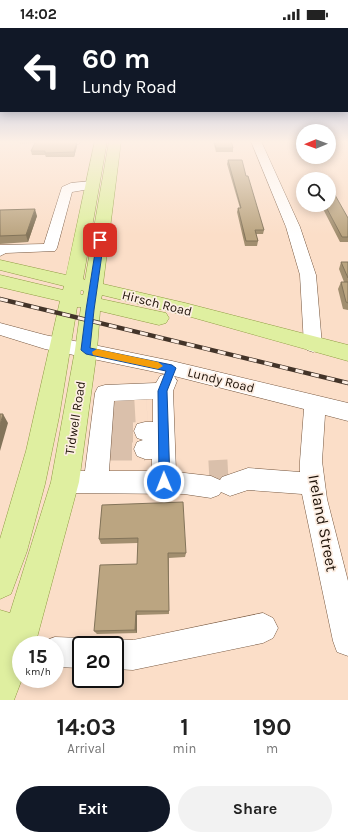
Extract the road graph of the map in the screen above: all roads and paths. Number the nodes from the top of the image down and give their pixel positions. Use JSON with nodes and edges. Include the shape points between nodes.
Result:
{"nodes":[{"id":1,"x":100,"y":172,"type":"edge"},
{"id":2,"x":104,"y":172,"type":"edge"},
{"id":3,"x":269,"y":172,"type":"edge"},
{"id":4,"x":100,"y":185,"type":"junction"},
{"id":5,"x":0,"y":252,"type":"edge"},
{"id":6,"x":0,"y":265,"type":"edge"},
{"id":7,"x":0,"y":281,"type":"edge"},
{"id":8,"x":82,"y":293,"type":"junction"},
{"id":9,"x":0,"y":329,"type":"edge"},
{"id":10,"x":314,"y":345,"type":"junction"},
{"id":11,"x":74,"y":348,"type":"junction"},
{"id":12,"x":348,"y":353,"type":"edge"},
{"id":13,"x":172,"y":368,"type":"junction"},
{"id":14,"x":315,"y":403,"type":"junction"},
{"id":15,"x":348,"y":412,"type":"edge"},
{"id":16,"x":156,"y":424,"type":"junction"},
{"id":17,"x":65,"y":482,"type":"junction"},
{"id":18,"x":96,"y":482,"type":"junction"},
{"id":19,"x":174,"y":482,"type":"junction"},
{"id":20,"x":313,"y":484,"type":"junction"},
{"id":21,"x":0,"y":583,"type":"edge"},
{"id":22,"x":263,"y":628,"type":"dead end"},
{"id":23,"x":15,"y":636,"type":"edge"},
{"id":24,"x":348,"y":642,"type":"edge"},
{"id":25,"x":12,"y":647,"type":"edge"},
{"id":26,"x":124,"y":654,"type":"edge"},
{"id":27,"x":0,"y":688,"type":"edge"}],
"edges":[{"from":1,"to":4,"type":"main road","name":"Tidwell Road"},
{"from":2,"to":4,"type":"main road","name":"Tidwell Road"},
{"from":3,"to":10,"type":"street","via":[[293,228],[308,275]]},
{"from":4,"to":5,"type":"street","via":[[71,187],[66,190],[50,248],[2,249]]},
{"from":4,"to":8,"type":"main road","name":"Tidwell Road"},
{"from":6,"to":8,"type":"main road","name":"Hirsch Road"},
{"from":7,"to":8,"type":"main road","name":"Hirsch Road"},
{"from":8,"to":10,"type":"main road","name":"Hirsch Road","via":[[185,309]]},
{"from":8,"to":11,"type":"main road","name":"Tidwell Road","via":[[66,315]]},
{"from":9,"to":11,"type":"street","name":"Lundy Road"},
{"from":10,"to":12,"type":"main road","name":"Hirsch Road"},
{"from":11,"to":13,"type":"street","name":"Lundy Road"},
{"from":11,"to":17,"type":"main road","name":"Tidwell Road"},
{"from":11,"to":21,"type":"main road","name":"Tidwell Road","via":[[40,446]]},
{"from":13,"to":14,"type":"street","name":"Lundy Road"},
{"from":13,"to":16,"type":"street"},
{"from":14,"to":15,"type":"street","name":"Lundy Road"},
{"from":14,"to":20,"type":"street","name":"Ireland Street","via":[[311,461]]},
{"from":16,"to":18,"type":"street","via":[[105,392],[106,431]]},
{"from":16,"to":19,"type":"street"},
{"from":17,"to":18,"type":"street"},
{"from":17,"to":23,"type":"main road","name":"Tidwell Road"},
{"from":18,"to":19,"type":"street"},
{"from":19,"to":20,"type":"street","via":[[225,479]]},
{"from":20,"to":24,"type":"street","name":"Ireland Street"},
{"from":22,"to":26,"type":"street","via":[[134,655]]},
{"from":25,"to":27,"type":"main road","name":"Tidwell Road"}]}
